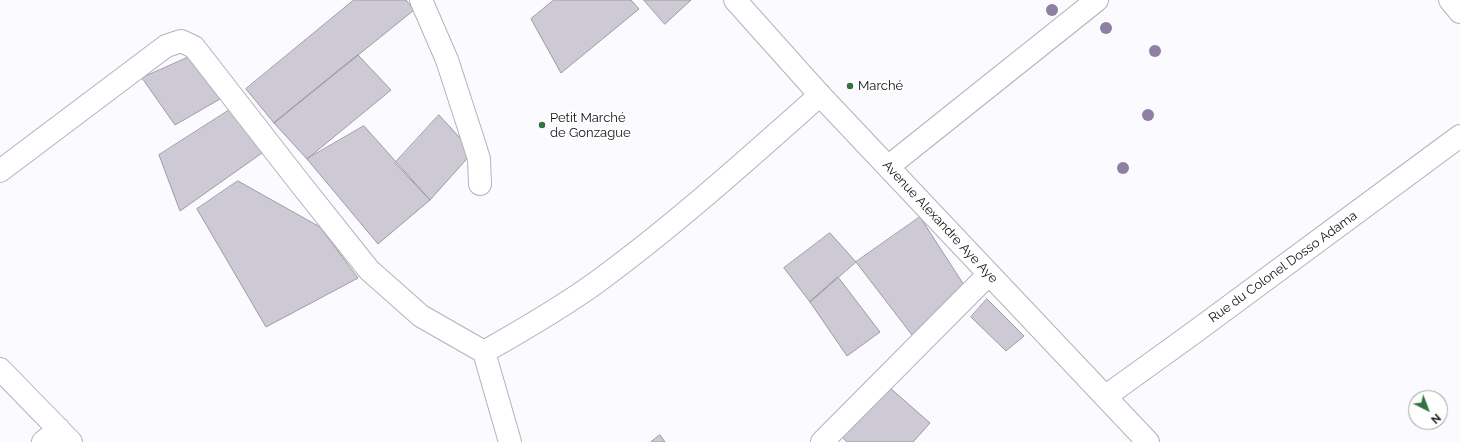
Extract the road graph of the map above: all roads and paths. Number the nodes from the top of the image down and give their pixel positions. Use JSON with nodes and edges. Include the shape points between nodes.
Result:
{"nodes":[{"id":1,"x":421,"y":0,"type":"edge"},
{"id":2,"x":735,"y":0,"type":"edge"},
{"id":3,"x":1097,"y":0,"type":"edge"},
{"id":4,"x":1450,"y":0,"type":"edge"},
{"id":5,"x":1460,"y":12,"type":"edge"},
{"id":6,"x":820,"y":95,"type":"junction"},
{"id":7,"x":1460,"y":136,"type":"edge"},
{"id":8,"x":889,"y":166,"type":"junction"},
{"id":9,"x":0,"y":171,"type":"edge"},
{"id":10,"x":480,"y":184,"type":"dead end"},
{"id":11,"x":988,"y":274,"type":"junction"},
{"id":12,"x":484,"y":352,"type":"junction"},
{"id":13,"x":0,"y":369,"type":"edge"},
{"id":14,"x":1106,"y":396,"type":"junction"},
{"id":15,"x":58,"y":438,"type":"edge"},
{"id":16,"x":510,"y":442,"type":"edge"},
{"id":17,"x":822,"y":442,"type":"edge"},
{"id":18,"x":1148,"y":442,"type":"edge"}],
"edges":[{"from":1,"to":10,"type":"street","via":[[447,60],[472,135],[479,158]]},
{"from":2,"to":6,"type":"street","name":"Avenue Alexandre Aye Aye"},
{"from":3,"to":8,"type":"street"},
{"from":4,"to":5,"type":"street"},
{"from":6,"to":8,"type":"street","name":"Avenue Alexandre Aye Aye"},
{"from":6,"to":12,"type":"street","via":[[711,193],[597,282],[545,317]]},
{"from":7,"to":14,"type":"street","name":"Rue du Colonel Dosso Adama"},
{"from":8,"to":11,"type":"street","name":"Avenue Alexandre Aye Aye"},
{"from":9,"to":12,"type":"street","via":[[166,46],[181,41],[194,47],[369,270],[421,316]]},
{"from":11,"to":14,"type":"street","name":"Avenue Alexandre Aye Aye"},
{"from":11,"to":17,"type":"street"},
{"from":12,"to":16,"type":"street"},
{"from":13,"to":15,"type":"street"},
{"from":14,"to":18,"type":"street","name":"Avenue Alexandre Aye Aye"}]}
